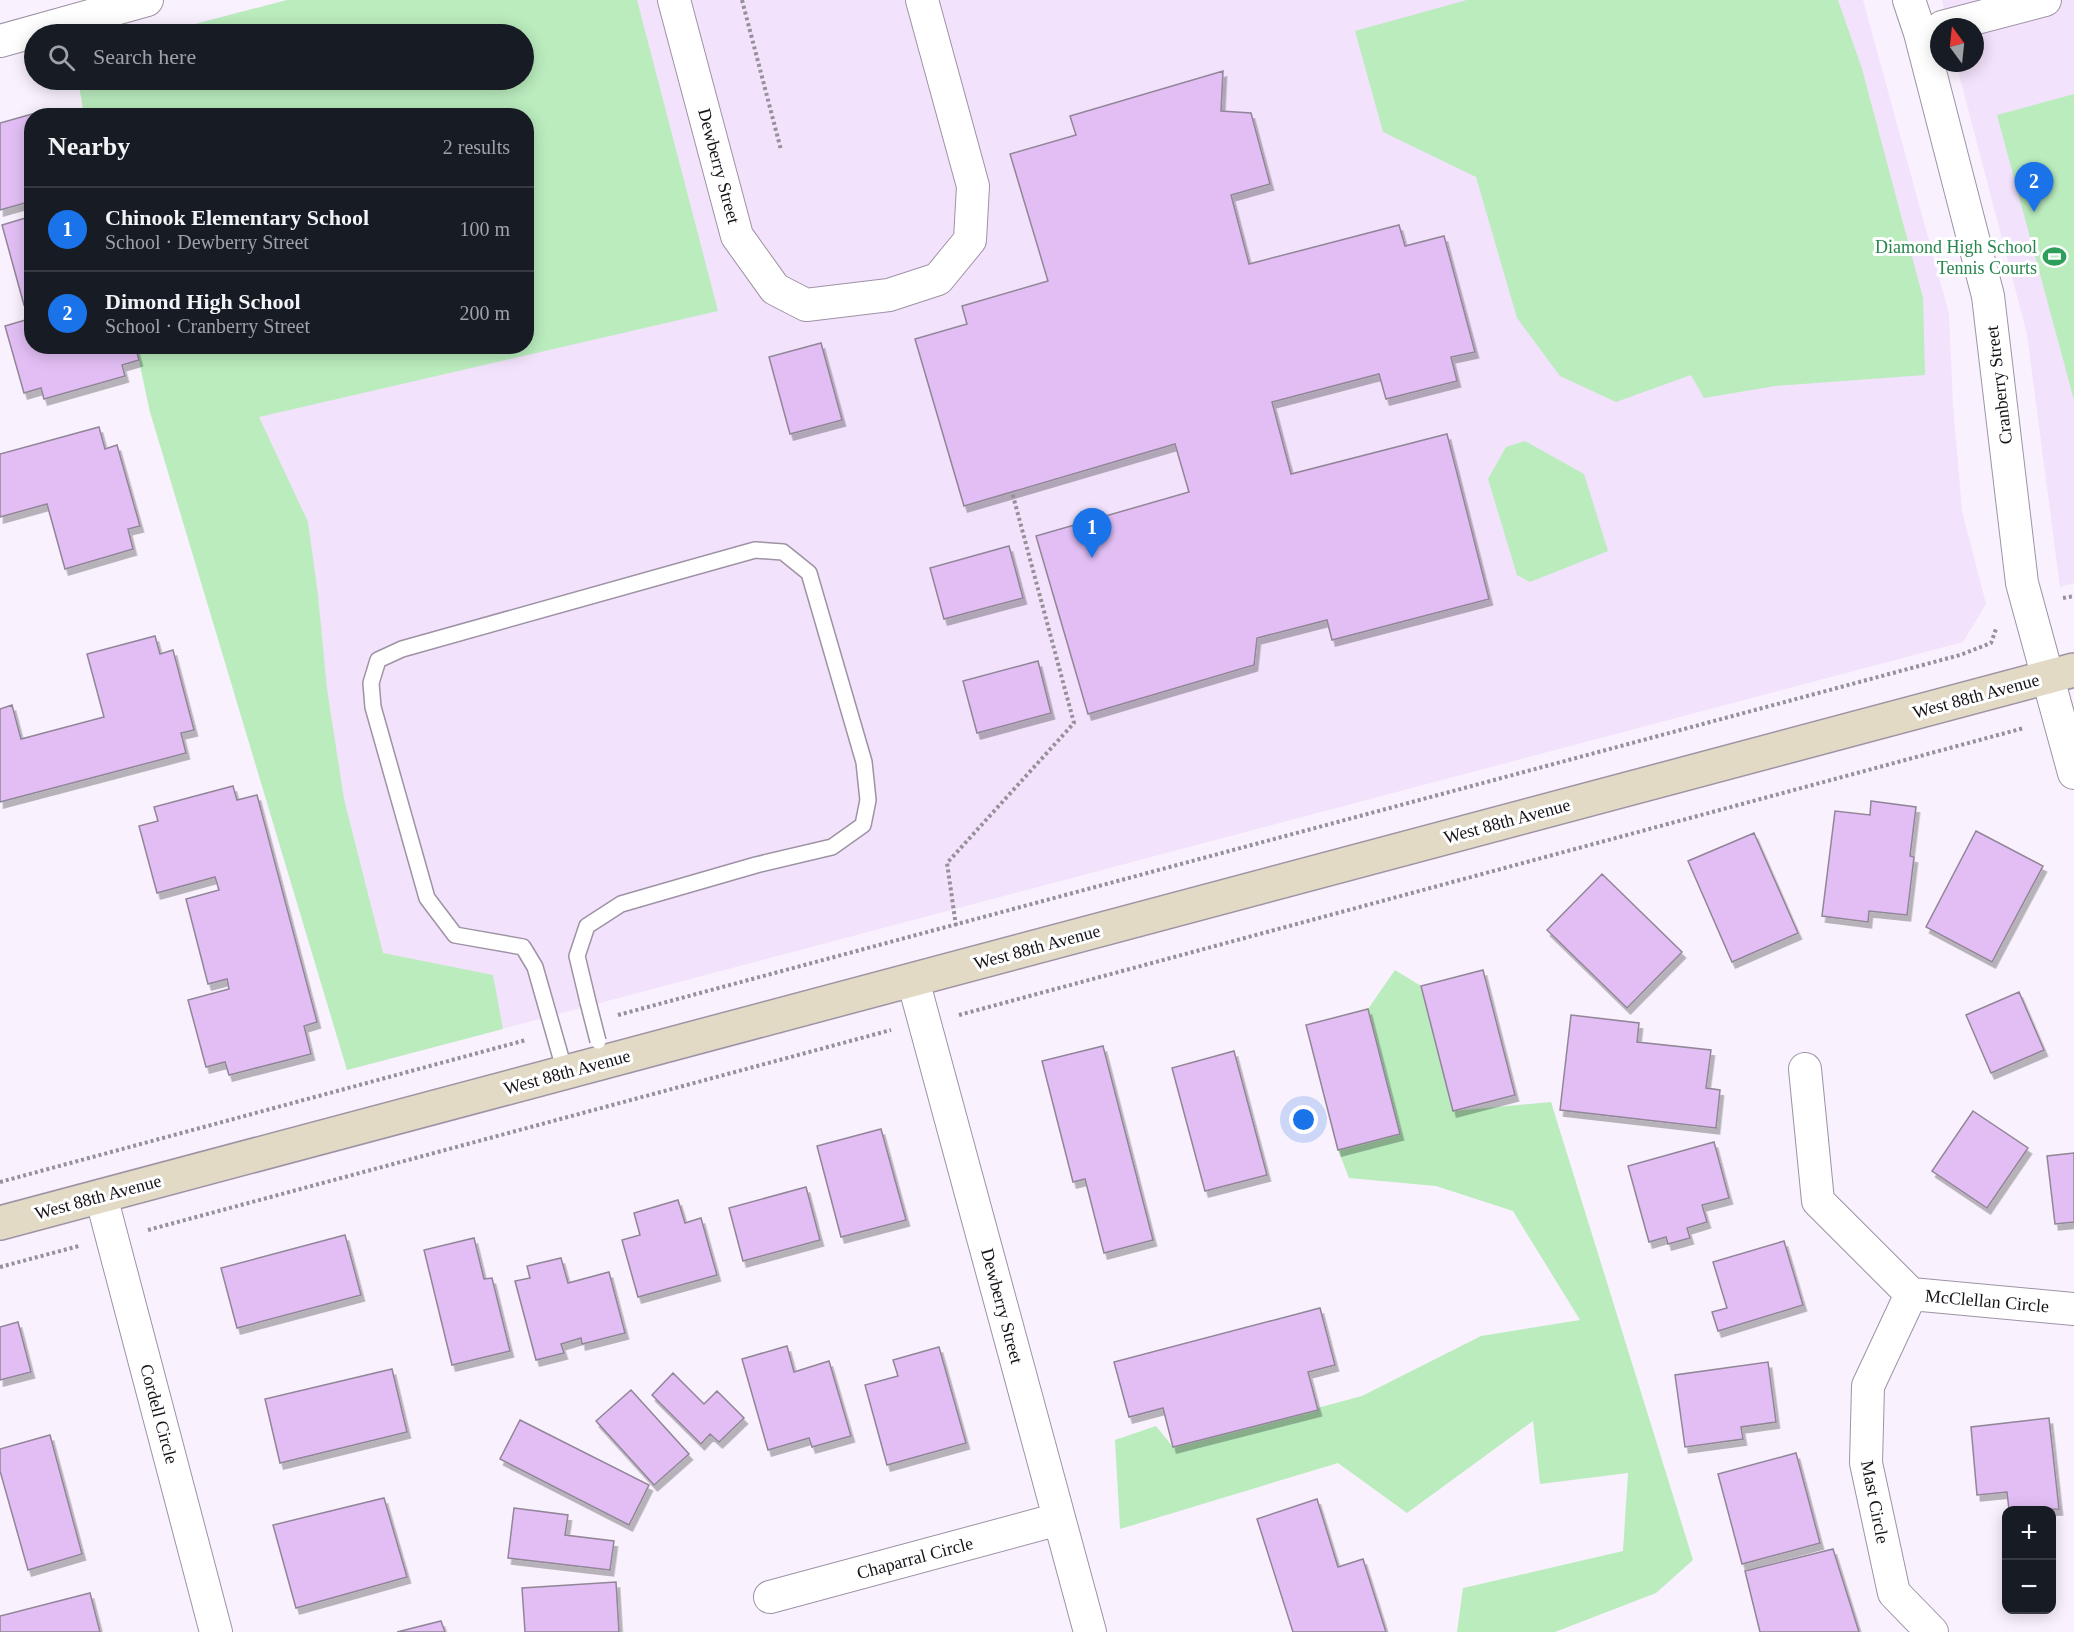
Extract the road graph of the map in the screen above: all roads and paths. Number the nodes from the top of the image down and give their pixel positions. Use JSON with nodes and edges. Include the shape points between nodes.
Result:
{"nodes":[{"id":1,"x":147,"y":0,"type":"edge"},
{"id":2,"x":674,"y":0,"type":"edge"},
{"id":3,"x":742,"y":0,"type":"edge"},
{"id":4,"x":922,"y":0,"type":"edge"},
{"id":5,"x":1909,"y":0,"type":"edge"},
{"id":6,"x":2045,"y":0,"type":"edge"},
{"id":7,"x":1976,"y":18,"type":"edge"},
{"id":8,"x":61,"y":24,"type":"edge"},
{"id":9,"x":1930,"y":24,"type":"edge"},
{"id":10,"x":24,"y":34,"type":"edge"},
{"id":11,"x":0,"y":41,"type":"edge"},
{"id":12,"x":1943,"y":72,"type":"edge"},
{"id":13,"x":781,"y":150,"type":"dead end"},
{"id":14,"x":1012,"y":492,"type":"dead end"},
{"id":15,"x":2074,"y":596,"type":"edge"},
{"id":16,"x":2064,"y":598,"type":"dead end"},
{"id":17,"x":1998,"y":624,"type":"dead end"},
{"id":18,"x":2061,"y":674,"type":"edge"},
{"id":19,"x":2059,"y":719,"type":"junction"},
{"id":20,"x":2074,"y":773,"type":"edge"},
{"id":21,"x":955,"y":924,"type":"junction"},
{"id":22,"x":967,"y":965,"type":"junction"},
{"id":23,"x":913,"y":980,"type":"junction"},
{"id":24,"x":980,"y":1010,"type":"junction"},
{"id":25,"x":610,"y":1017,"type":"dead end"},
{"id":26,"x":925,"y":1023,"type":"junction"},
{"id":27,"x":554,"y":1032,"type":"junction"},
{"id":28,"x":600,"y":1052,"type":"junction"},
{"id":29,"x":1805,"y":1069,"type":"dead end"},
{"id":30,"x":565,"y":1072,"type":"junction"},
{"id":31,"x":0,"y":1182,"type":"edge"},
{"id":32,"x":101,"y":1196,"type":"junction"},
{"id":33,"x":0,"y":1223,"type":"edge"},
{"id":34,"x":112,"y":1239,"type":"junction"},
{"id":35,"x":0,"y":1267,"type":"edge"},
{"id":36,"x":1911,"y":1294,"type":"junction"},
{"id":37,"x":2074,"y":1309,"type":"edge"},
{"id":38,"x":1059,"y":1519,"type":"junction"},
{"id":39,"x":770,"y":1597,"type":"dead end"},
{"id":40,"x":216,"y":1632,"type":"edge"},
{"id":41,"x":1090,"y":1632,"type":"edge"},
{"id":42,"x":1932,"y":1632,"type":"edge"}],
"edges":[{"from":1,"to":8,"type":"street"},
{"from":2,"to":4,"type":"street","name":"Dewberry Street","via":[[737,236],[775,289],[806,305],[890,295],[938,279],[970,240],[973,186]]},
{"from":3,"to":13,"type":"path"},
{"from":5,"to":9,"type":"street","name":"Cranberry Street"},
{"from":6,"to":7,"type":"street"},
{"from":10,"to":11,"type":"street"},
{"from":12,"to":18,"type":"street","name":"Cranberry Street","via":[[1988,296],[2022,583]]},
{"from":14,"to":21,"type":"path","via":[[1074,723],[947,863]]},
{"from":15,"to":16,"type":"path"},
{"from":17,"to":21,"type":"path","via":[[1991,643],[1960,655]]},
{"from":18,"to":19,"type":"street","name":"Cranberry Street"},
{"from":18,"to":22,"type":"street","name":"West 88th Avenue"},
{"from":19,"to":20,"type":"street","name":"Cranberry Street"},
{"from":19,"to":24,"type":"path"},
{"from":21,"to":22,"type":"path"},
{"from":21,"to":25,"type":"path"},
{"from":22,"to":23,"type":"street","name":"West 88th Avenue"},
{"from":22,"to":24,"type":"path"},
{"from":23,"to":26,"type":"street","name":"Dewberry Street"},
{"from":23,"to":28,"type":"street","name":"West 88th Avenue"},
{"from":24,"to":26,"type":"path"},
{"from":26,"to":34,"type":"path"},
{"from":26,"to":38,"type":"street","name":"Dewberry Street"},
{"from":27,"to":28,"type":"lane","bridge":true,"via":[[535,967],[523,947],[455,936],[428,898],[373,707],[371,682],[378,660],[402,648],[755,550],[783,552],[809,573],[864,762],[868,800],[863,825],[832,847],[621,904],[587,926],[577,956]]},
{"from":27,"to":30,"type":"lane"},
{"from":27,"to":31,"type":"path"},
{"from":28,"to":30,"type":"street","name":"West 88th Avenue"},
{"from":29,"to":36,"type":"street","name":"McClellan Circle","via":[[1818,1201]]},
{"from":30,"to":32,"type":"street","name":"West 88th Avenue"},
{"from":32,"to":33,"type":"street","name":"West 88th Avenue"},
{"from":32,"to":34,"type":"street","name":"Cordell Circle"},
{"from":34,"to":35,"type":"path"},
{"from":34,"to":40,"type":"street","name":"Cordell Circle"},
{"from":36,"to":37,"type":"street","name":"McClellan Circle"},
{"from":36,"to":42,"type":"street","name":"Mast Circle","via":[[1868,1386],[1866,1463],[1894,1593]]},
{"from":38,"to":39,"type":"street","name":"Chaparral Circle"},
{"from":38,"to":41,"type":"street","name":"Dewberry Street"}]}
